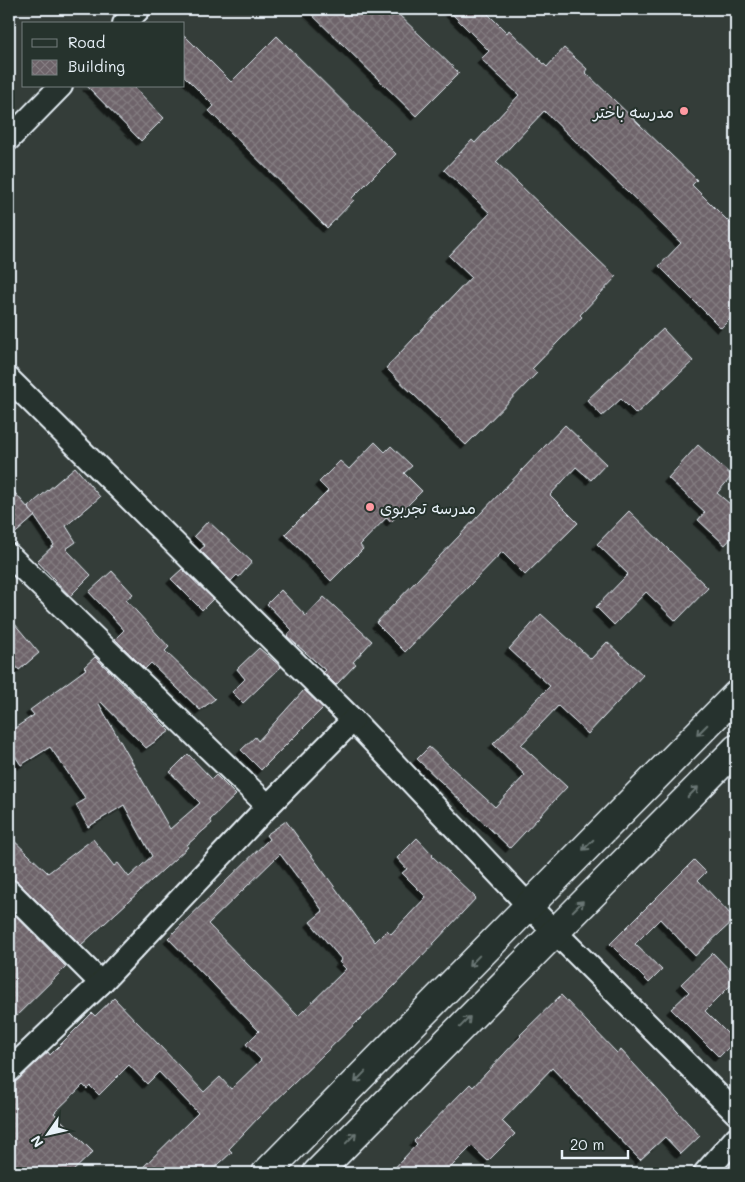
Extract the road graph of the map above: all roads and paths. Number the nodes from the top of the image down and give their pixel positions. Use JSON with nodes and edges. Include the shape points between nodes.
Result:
{"nodes":[{"id":1,"x":59,"y":88,"type":"edge"},
{"id":2,"x":9,"y":139,"type":"edge"},
{"id":3,"x":9,"y":379,"type":"edge"},
{"id":4,"x":9,"y":555,"type":"edge"},
{"id":5,"x":736,"y":695,"type":"edge"},
{"id":6,"x":353,"y":720,"type":"junction"},
{"id":7,"x":736,"y":749,"type":"edge"},
{"id":8,"x":268,"y":806,"type":"junction"},
{"id":9,"x":9,"y":891,"type":"edge"},
{"id":10,"x":528,"y":905,"type":"junction"},
{"id":11,"x":555,"y":930,"type":"junction"},
{"id":12,"x":101,"y":983,"type":"junction"},
{"id":13,"x":9,"y":1070,"type":"edge"},
{"id":14,"x":736,"y":1113,"type":"edge"},
{"id":15,"x":736,"y":1138,"type":"edge"},
{"id":16,"x":266,"y":1173,"type":"edge"},
{"id":17,"x":317,"y":1173,"type":"edge"},
{"id":18,"x":705,"y":1173,"type":"edge"}],
"edges":[{"from":1,"to":2,"type":"street"},
{"from":3,"to":6,"type":"street"},
{"from":4,"to":8,"type":"street"},
{"from":5,"to":10,"type":"main road","one_way":true},
{"from":6,"to":8,"type":"street"},
{"from":6,"to":10,"type":"street"},
{"from":11,"to":7,"type":"main road","one_way":true},
{"from":8,"to":12,"type":"street"},
{"from":9,"to":12,"type":"street"},
{"from":10,"to":11,"type":"street"},
{"from":10,"to":16,"type":"main road","one_way":true},
{"from":11,"to":14,"type":"street"},
{"from":17,"to":11,"type":"main road","one_way":true},
{"from":12,"to":13,"type":"street"},
{"from":15,"to":18,"type":"street"}]}
